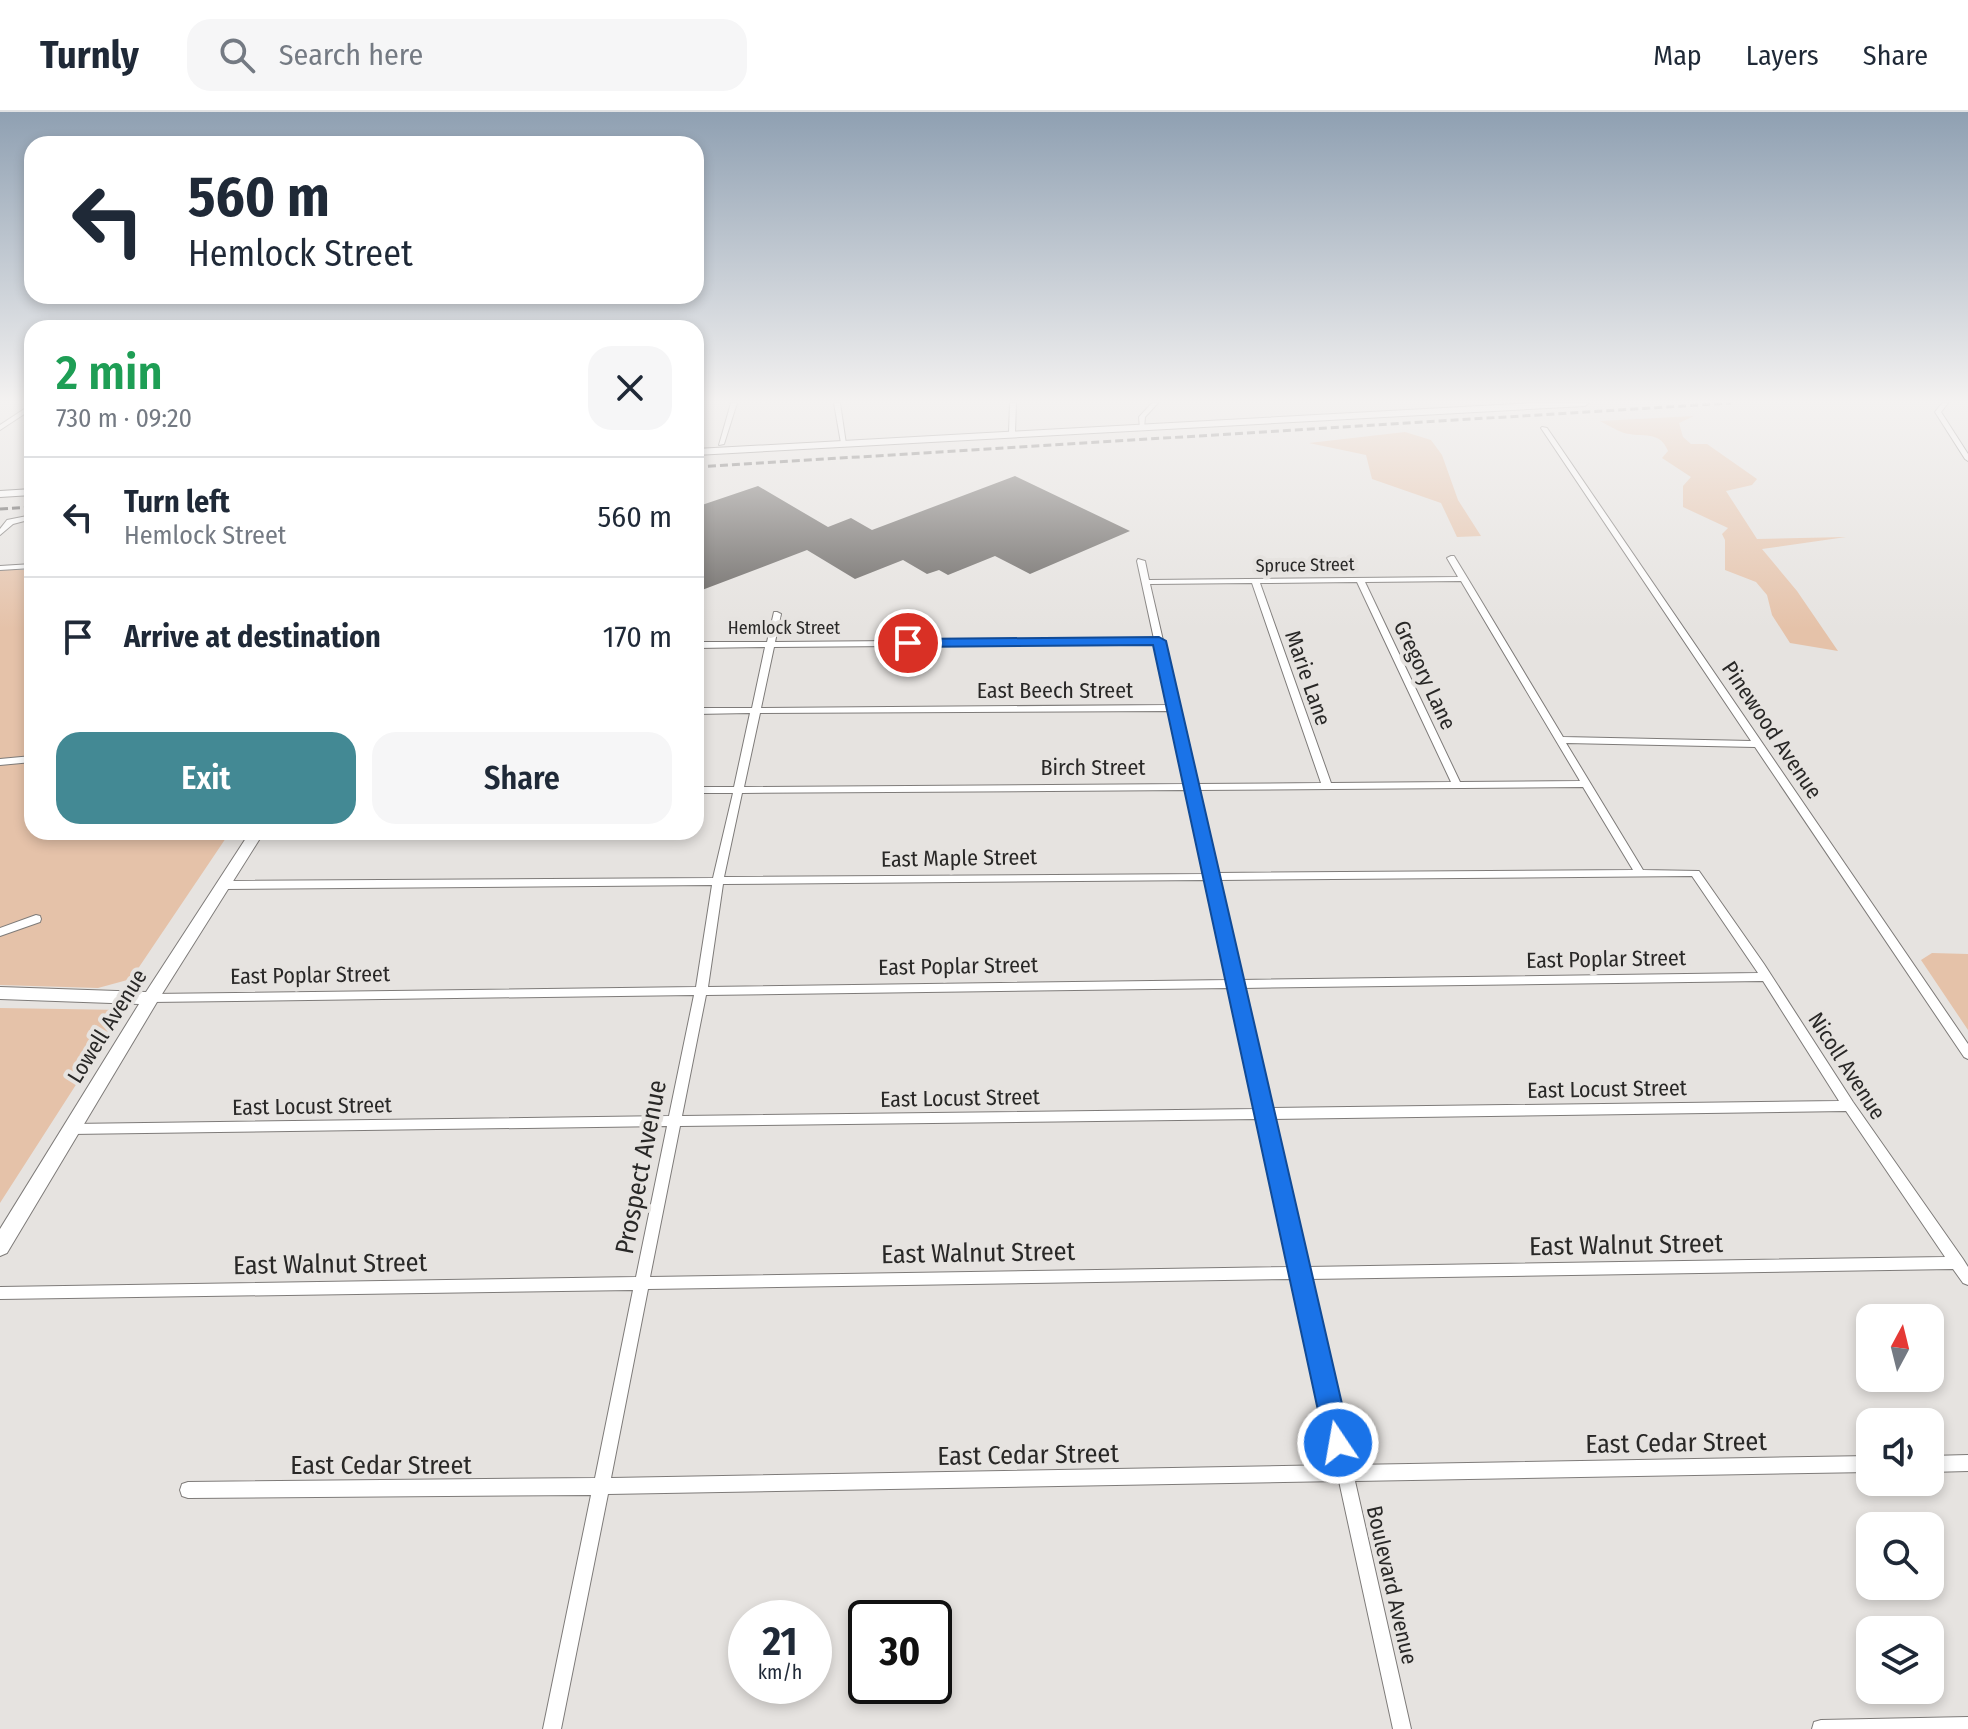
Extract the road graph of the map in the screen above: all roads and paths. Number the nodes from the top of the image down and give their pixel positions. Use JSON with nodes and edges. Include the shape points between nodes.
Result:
{"nodes":[{"id":1,"x":1578,"y":478,"type":"edge"},
{"id":2,"x":0,"y":486,"type":"edge"},
{"id":3,"x":24,"y":488,"type":"edge"},
{"id":4,"x":24,"y":490,"type":"edge"},
{"id":5,"x":0,"y":494,"type":"edge"},
{"id":6,"x":24,"y":519,"type":"edge"},
{"id":7,"x":0,"y":533,"type":"edge"},
{"id":8,"x":1451,"y":558,"type":"dead end"},
{"id":9,"x":1141,"y":561,"type":"dead end"},
{"id":10,"x":24,"y":566,"type":"edge"},
{"id":11,"x":0,"y":568,"type":"edge"},
{"id":12,"x":1464,"y":579,"type":"junction"},
{"id":13,"x":1360,"y":580,"type":"junction"},
{"id":14,"x":1255,"y":581,"type":"junction"},
{"id":15,"x":1146,"y":582,"type":"junction"},
{"id":16,"x":777,"y":614,"type":"dead end"},
{"id":17,"x":1159,"y":641,"type":"junction"},
{"id":18,"x":771,"y":644,"type":"junction"},
{"id":19,"x":704,"y":645,"type":"edge"},
{"id":20,"x":1175,"y":708,"type":"junction"},
{"id":21,"x":757,"y":710,"type":"junction"},
{"id":22,"x":704,"y":711,"type":"edge"},
{"id":23,"x":1561,"y":740,"type":"junction"},
{"id":24,"x":1759,"y":744,"type":"junction"},
{"id":25,"x":24,"y":760,"type":"edge"},
{"id":26,"x":0,"y":762,"type":"edge"},
{"id":27,"x":1586,"y":784,"type":"junction"},
{"id":28,"x":1457,"y":785,"type":"junction"},
{"id":29,"x":1327,"y":786,"type":"junction"},
{"id":30,"x":1193,"y":787,"type":"junction"},
{"id":31,"x":738,"y":789,"type":"junction"},
{"id":32,"x":704,"y":790,"type":"edge"},
{"id":33,"x":252,"y":840,"type":"edge"},
{"id":34,"x":1639,"y":872,"type":"junction"},
{"id":35,"x":1695,"y":873,"type":"joint"},
{"id":36,"x":1213,"y":875,"type":"junction"},
{"id":37,"x":718,"y":881,"type":"junction"},
{"id":38,"x":225,"y":885,"type":"junction"},
{"id":39,"x":36,"y":919,"type":"dead end"},
{"id":40,"x":0,"y":932,"type":"edge"},
{"id":41,"x":1765,"y":977,"type":"junction"},
{"id":42,"x":1237,"y":983,"type":"junction"},
{"id":43,"x":702,"y":989,"type":"junction"},
{"id":44,"x":0,"y":993,"type":"edge"},
{"id":45,"x":151,"y":998,"type":"junction"},
{"id":46,"x":1968,"y":1054,"type":"edge"},
{"id":47,"x":1849,"y":1106,"type":"junction"},
{"id":48,"x":1266,"y":1114,"type":"junction"},
{"id":49,"x":675,"y":1122,"type":"junction"},
{"id":50,"x":71,"y":1129,"type":"junction"},
{"id":51,"x":0,"y":1247,"type":"edge"},
{"id":52,"x":1958,"y":1263,"type":"junction"},
{"id":53,"x":1301,"y":1272,"type":"junction"},
{"id":54,"x":1968,"y":1279,"type":"edge"},
{"id":55,"x":642,"y":1282,"type":"junction"},
{"id":56,"x":0,"y":1293,"type":"edge"},
{"id":57,"x":1968,"y":1463,"type":"edge"},
{"id":58,"x":1856,"y":1464,"type":"edge"},
{"id":59,"x":1944,"y":1464,"type":"edge"},
{"id":60,"x":1344,"y":1472,"type":"junction"},
{"id":61,"x":600,"y":1488,"type":"junction"},
{"id":62,"x":188,"y":1490,"type":"dead end"},
{"id":63,"x":1968,"y":1726,"type":"edge"},
{"id":64,"x":552,"y":1729,"type":"edge"},
{"id":65,"x":1402,"y":1729,"type":"edge"},
{"id":66,"x":1821,"y":1729,"type":"edge"}],
"edges":[{"from":1,"to":24,"type":"street","name":"Pinewood Avenue"},
{"from":2,"to":3,"type":"main road"},
{"from":4,"to":5,"type":"main road"},
{"from":6,"to":7,"type":"street","via":[[10,522]]},
{"from":8,"to":12,"type":"street"},
{"from":9,"to":15,"type":"street","name":"Boulevard Avenue"},
{"from":10,"to":11,"type":"street"},
{"from":12,"to":13,"type":"street","name":"Spruce Street"},
{"from":12,"to":23,"type":"street"},
{"from":13,"to":14,"type":"street","name":"Spruce Street"},
{"from":13,"to":28,"type":"street","name":"Gregory Lane"},
{"from":14,"to":15,"type":"street","name":"Spruce Street"},
{"from":14,"to":29,"type":"street","name":"Marie Lane"},
{"from":15,"to":17,"type":"street","name":"Boulevard Avenue"},
{"from":16,"to":18,"type":"street","name":"Prospect Avenue"},
{"from":17,"to":18,"type":"street","name":"Hemlock Street"},
{"from":17,"to":20,"type":"street","name":"Boulevard Avenue"},
{"from":18,"to":19,"type":"street","name":"Hemlock Street"},
{"from":18,"to":21,"type":"street","name":"Prospect Avenue"},
{"from":20,"to":21,"type":"street","name":"East Beech Street"},
{"from":20,"to":30,"type":"street","name":"Boulevard Avenue"},
{"from":21,"to":22,"type":"street","name":"East Beech Street"},
{"from":21,"to":31,"type":"street","name":"Prospect Avenue"},
{"from":23,"to":24,"type":"street"},
{"from":23,"to":27,"type":"street"},
{"from":24,"to":46,"type":"street","name":"Pinewood Avenue"},
{"from":25,"to":26,"type":"street"},
{"from":27,"to":28,"type":"street","name":"Birch Street"},
{"from":27,"to":34,"type":"street"},
{"from":28,"to":29,"type":"street","name":"Birch Street"},
{"from":29,"to":30,"type":"street","name":"Birch Street"},
{"from":30,"to":31,"type":"street","name":"Birch Street"},
{"from":30,"to":36,"type":"street","name":"Boulevard Avenue"},
{"from":31,"to":32,"type":"street","name":"Birch Street"},
{"from":31,"to":37,"type":"street","name":"Prospect Avenue"},
{"from":33,"to":38,"type":"main road","name":"Lowell Avenue"},
{"from":34,"to":35,"type":"street","name":"East Maple Street"},
{"from":34,"to":36,"type":"street","name":"East Maple Street"},
{"from":35,"to":41,"type":"street","name":"Nicoll Avenue"},
{"from":36,"to":37,"type":"street","name":"East Maple Street"},
{"from":36,"to":42,"type":"street","name":"Boulevard Avenue"},
{"from":37,"to":38,"type":"street","name":"East Maple Street"},
{"from":37,"to":43,"type":"street","name":"Prospect Avenue"},
{"from":38,"to":45,"type":"main road","name":"Lowell Avenue"},
{"from":39,"to":40,"type":"street"},
{"from":41,"to":42,"type":"street","name":"East Poplar Street"},
{"from":41,"to":47,"type":"street","name":"Nicoll Avenue"},
{"from":42,"to":43,"type":"street","name":"East Poplar Street"},
{"from":42,"to":48,"type":"street","name":"Boulevard Avenue"},
{"from":43,"to":45,"type":"street","name":"East Poplar Street"},
{"from":43,"to":49,"type":"street","name":"Prospect Avenue"},
{"from":44,"to":45,"type":"main road"},
{"from":45,"to":50,"type":"main road","name":"Lowell Avenue"},
{"from":47,"to":48,"type":"street","name":"East Locust Street"},
{"from":47,"to":52,"type":"street","name":"Nicoll Avenue"},
{"from":48,"to":49,"type":"street","name":"East Locust Street"},
{"from":48,"to":53,"type":"street","name":"Boulevard Avenue"},
{"from":49,"to":50,"type":"street","name":"East Locust Street"},
{"from":49,"to":55,"type":"street","name":"Prospect Avenue"},
{"from":50,"to":51,"type":"main road","name":"Lowell Avenue"},
{"from":52,"to":53,"type":"street","name":"East Walnut Street"},
{"from":52,"to":54,"type":"street","name":"Nicoll Avenue"},
{"from":53,"to":55,"type":"street","name":"East Walnut Street"},
{"from":53,"to":60,"type":"street","name":"Boulevard Avenue"},
{"from":55,"to":56,"type":"street","name":"East Walnut Street"},
{"from":55,"to":61,"type":"street","name":"Prospect Avenue"},
{"from":57,"to":59,"type":"street"},
{"from":58,"to":60,"type":"street","name":"East Cedar Street"},
{"from":60,"to":61,"type":"street","name":"East Cedar Street"},
{"from":60,"to":65,"type":"street","name":"Boulevard Avenue"},
{"from":61,"to":62,"type":"street","name":"East Cedar Street"},
{"from":61,"to":64,"type":"street","name":"Prospect Avenue"},
{"from":63,"to":66,"type":"street"}]}
